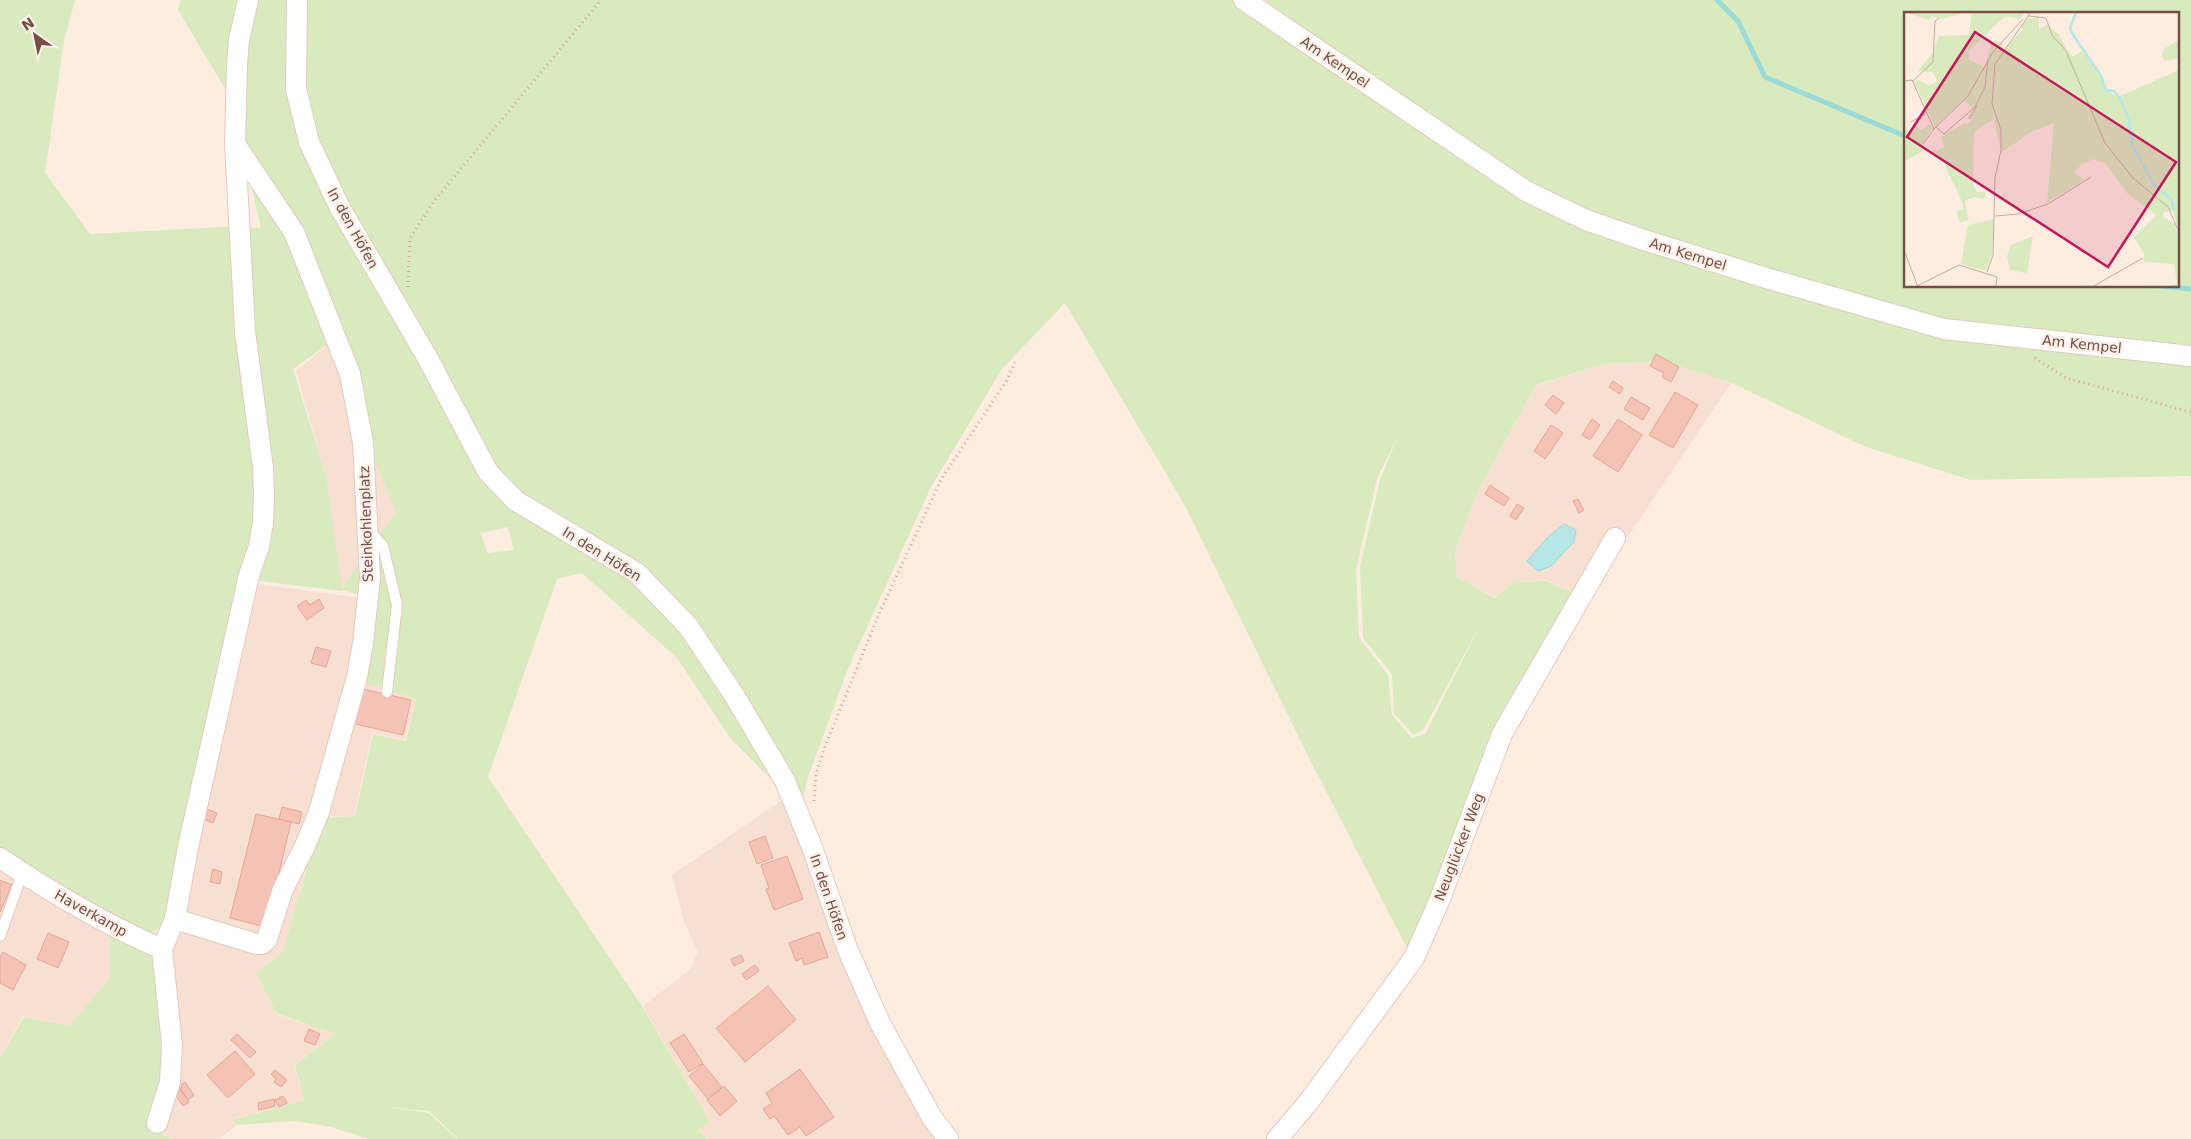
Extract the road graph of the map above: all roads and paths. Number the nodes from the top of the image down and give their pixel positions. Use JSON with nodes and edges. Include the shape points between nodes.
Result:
{"nodes":[{"id":1,"x":248,"y":0,"type":"edge"},
{"id":2,"x":297,"y":0,"type":"edge"},
{"id":3,"x":601,"y":0,"type":"edge"},
{"id":4,"x":1244,"y":0,"type":"edge"},
{"id":5,"x":234,"y":144,"type":"junction"},
{"id":6,"x":408,"y":290,"type":"dead end"},
{"id":7,"x":2191,"y":356,"type":"edge"},
{"id":8,"x":2033,"y":357,"type":"dead end"},
{"id":9,"x":1016,"y":360,"type":"dead end"},
{"id":10,"x":2191,"y":412,"type":"edge"},
{"id":11,"x":366,"y":526,"type":"junction"},
{"id":12,"x":1615,"y":538,"type":"dead end"},
{"id":13,"x":387,"y":692,"type":"dead end"},
{"id":14,"x":814,"y":805,"type":"dead end"},
{"id":15,"x":0,"y":858,"type":"edge"},
{"id":16,"x":22,"y":874,"type":"junction"},
{"id":17,"x":175,"y":919,"type":"junction"},
{"id":18,"x":0,"y":936,"type":"edge"},
{"id":19,"x":162,"y":949,"type":"junction"},
{"id":20,"x":158,"y":1122,"type":"dead end"},
{"id":21,"x":948,"y":1139,"type":"edge"},
{"id":22,"x":1277,"y":1139,"type":"edge"}],
"edges":[{"from":1,"to":5,"type":"street","via":[[237,57]]},
{"from":2,"to":21,"type":"street","name":"In den Höfen","via":[[296,89],[308,142],[339,206],[427,356],[488,472],[516,501],[637,573],[688,626],[785,781],[847,948],[880,1022],[931,1116]]},
{"from":3,"to":6,"type":"path","via":[[435,200],[410,238]]},
{"from":4,"to":7,"type":"street","name":"Am Kempel","via":[[1526,191],[1586,220],[1766,278],[1944,329]]},
{"from":5,"to":11,"type":"street","name":"Steinkohlenplatz","via":[[294,232],[350,374],[363,442]]},
{"from":5,"to":17,"type":"street","via":[[245,331],[263,468],[264,523],[249,575],[190,837]]},
{"from":8,"to":10,"type":"path","via":[[2066,378]]},
{"from":9,"to":14,"type":"path","via":[[1007,380],[942,478],[883,605],[824,749],[816,774]]},
{"from":11,"to":13,"type":"lane","via":[[383,546],[397,605]]},
{"from":11,"to":17,"type":"street","name":"Steinkohlenplatz","via":[[370,578],[357,677],[319,812],[283,889],[267,939],[256,944]]},
{"from":12,"to":22,"type":"street","name":"Neuglücker Weg","via":[[1502,734],[1440,899],[1414,958],[1307,1104]]},
{"from":15,"to":16,"type":"street","name":"Haverkamp"},
{"from":16,"to":18,"type":"lane"},
{"from":16,"to":19,"type":"street","name":"Haverkamp","via":[[119,930]]},
{"from":17,"to":19,"type":"street"},
{"from":19,"to":20,"type":"street","via":[[172,1045],[170,1082]]}]}
